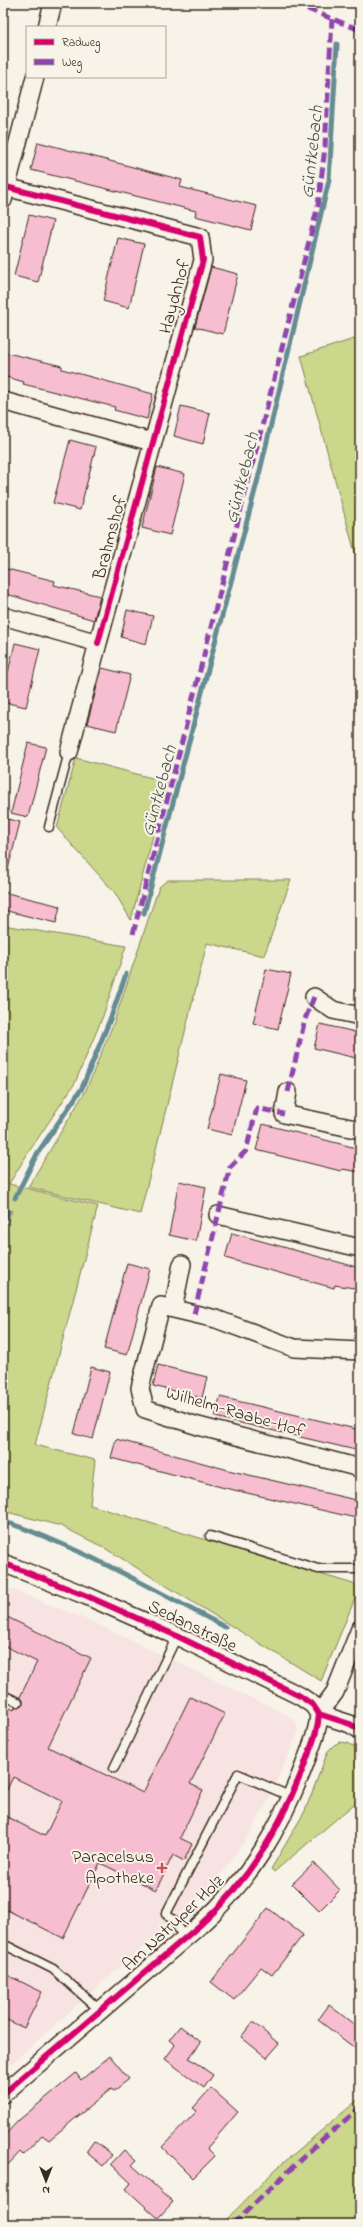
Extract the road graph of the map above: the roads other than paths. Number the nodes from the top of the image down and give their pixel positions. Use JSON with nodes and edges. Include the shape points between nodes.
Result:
{"nodes":[{"id":1,"x":53,"y":3,"type":"edge"},
{"id":2,"x":47,"y":26,"type":"edge"},
{"id":3,"x":35,"y":78,"type":"edge"},
{"id":4,"x":5,"y":193,"type":"edge"},
{"id":5,"x":3,"y":401,"type":"edge"},
{"id":6,"x":152,"y":442,"type":"junction"},
{"id":7,"x":3,"y":616,"type":"edge"},
{"id":8,"x":98,"y":643,"type":"junction"},
{"id":9,"x":69,"y":752,"type":"joint"},
{"id":10,"x":49,"y":827,"type":"dead end"},
{"id":11,"x":314,"y":998,"type":"dead end"},
{"id":12,"x":360,"y":1016,"type":"edge"},
{"id":13,"x":288,"y":1092,"type":"dead end"},
{"id":14,"x":360,"y":1130,"type":"edge"},
{"id":15,"x":218,"y":1215,"type":"dead end"},
{"id":16,"x":360,"y":1248,"type":"edge"},
{"id":17,"x":182,"y":1264,"type":"dead end"},
{"id":18,"x":173,"y":1309,"type":"junction"},
{"id":19,"x":360,"y":1351,"type":"edge"},
{"id":20,"x":360,"y":1468,"type":"edge"},
{"id":21,"x":210,"y":1536,"type":"dead end"},
{"id":22,"x":3,"y":1563,"type":"edge"},
{"id":23,"x":360,"y":1569,"type":"edge"},
{"id":24,"x":360,"y":1629,"type":"edge"},
{"id":25,"x":177,"y":1636,"type":"junction"},
{"id":26,"x":3,"y":1695,"type":"edge"},
{"id":27,"x":18,"y":1702,"type":"dead end"},
{"id":28,"x":319,"y":1714,"type":"junction"},
{"id":29,"x":360,"y":1730,"type":"edge"},
{"id":30,"x":114,"y":1768,"type":"dead end"},
{"id":31,"x":292,"y":1797,"type":"junction"},
{"id":32,"x":184,"y":1938,"type":"junction"},
{"id":33,"x":3,"y":1944,"type":"edge"},
{"id":34,"x":101,"y":2011,"type":"junction"},
{"id":35,"x":3,"y":2094,"type":"edge"}],
"edges":[{"from":1,"to":2,"type":"street"},
{"from":3,"to":4,"type":"street"},
{"from":4,"to":6,"type":"street","name":"Haydnhof","via":[[200,237],[204,260]]},
{"from":5,"to":6,"type":"street"},
{"from":6,"to":8,"type":"street","name":"Brahmshof"},
{"from":7,"to":8,"type":"street"},
{"from":8,"to":9,"type":"street","name":"Brahmshof"},
{"from":9,"to":10,"type":"lane"},
{"from":11,"to":12,"type":"street","via":[[333,1010]]},
{"from":13,"to":14,"type":"street","via":[[284,1114]]},
{"from":15,"to":16,"type":"street"},
{"from":17,"to":18,"type":"street"},
{"from":18,"to":19,"type":"street","via":[[216,1319],[294,1348]]},
{"from":18,"to":20,"type":"street","name":"Wilhelm-Raabe-Hof","via":[[161,1306],[140,1388],[145,1408],[198,1426]]},
{"from":21,"to":23,"type":"lane","via":[[318,1569]]},
{"from":22,"to":25,"type":"street","name":"Sedanstraße","via":[[87,1596]]},
{"from":24,"to":28,"type":"street","via":[[335,1692]]},
{"from":25,"to":28,"type":"street","name":"Sedanstraße","via":[[300,1696],[313,1705]]},
{"from":25,"to":30,"type":"lane"},
{"from":26,"to":27,"type":"lane"},
{"from":28,"to":29,"type":"street","name":"Sedanstraße"},
{"from":28,"to":31,"type":"street","name":"Am Natruper Holz","via":[[316,1735]]},
{"from":31,"to":32,"type":"street","name":"Am Natruper Holz","via":[[270,1841],[244,1879],[218,1909]]},
{"from":31,"to":32,"type":"lane","via":[[238,1774],[166,1914],[174,1921]]},
{"from":32,"to":34,"type":"street","name":"Am Natruper Holz"},
{"from":33,"to":34,"type":"lane","via":[[53,1969]]},
{"from":34,"to":35,"type":"street","name":"Am Natruper Holz"}]}
